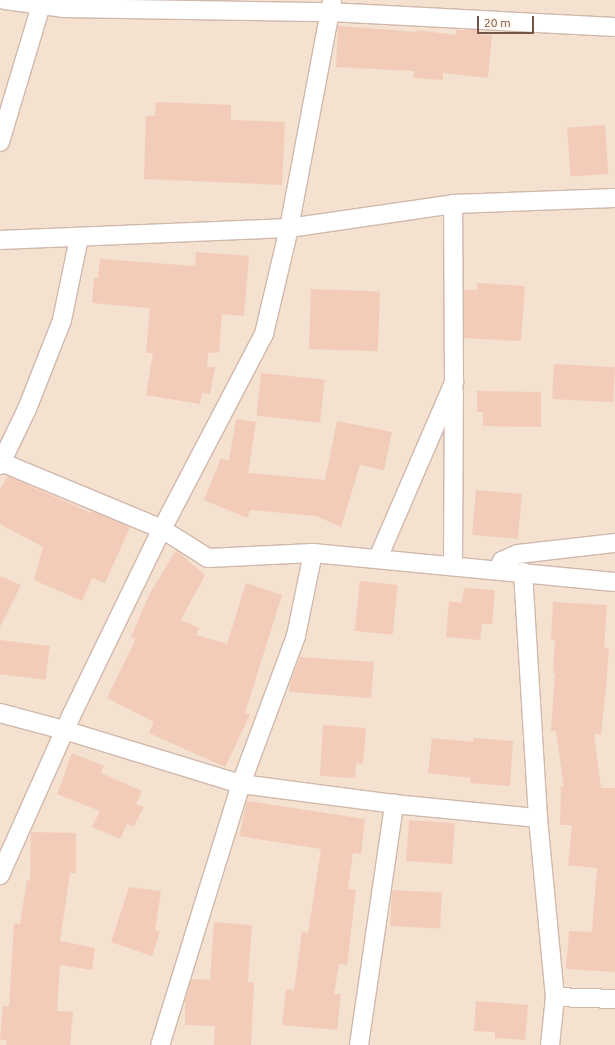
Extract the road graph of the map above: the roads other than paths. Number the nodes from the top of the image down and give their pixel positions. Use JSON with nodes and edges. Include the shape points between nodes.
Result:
{"nodes":[{"id":1,"x":5,"y":0,"type":"edge"},
{"id":2,"x":41,"y":5,"type":"junction"},
{"id":3,"x":330,"y":6,"type":"edge"},
{"id":4,"x":615,"y":27,"type":"edge"},
{"id":5,"x":0,"y":142,"type":"edge"},
{"id":6,"x":615,"y":198,"type":"edge"},
{"id":7,"x":453,"y":204,"type":"junction"},
{"id":8,"x":289,"y":228,"type":"junction"},
{"id":9,"x":79,"y":238,"type":"junction"},
{"id":10,"x":0,"y":240,"type":"edge"},
{"id":11,"x":454,"y":382,"type":"junction"},
{"id":12,"x":1,"y":464,"type":"edge"},
{"id":13,"x":162,"y":529,"type":"junction"},
{"id":14,"x":615,"y":543,"type":"edge"},
{"id":15,"x":313,"y":553,"type":"junction"},
{"id":16,"x":378,"y":558,"type":"junction"},
{"id":17,"x":453,"y":565,"type":"junction"},
{"id":18,"x":498,"y":570,"type":"junction"},
{"id":19,"x":523,"y":572,"type":"junction"},
{"id":20,"x":615,"y":582,"type":"edge"},
{"id":21,"x":0,"y":713,"type":"edge"},
{"id":22,"x":64,"y":730,"type":"junction"},
{"id":23,"x":241,"y":784,"type":"junction"},
{"id":24,"x":394,"y":804,"type":"junction"},
{"id":25,"x":538,"y":818,"type":"junction"},
{"id":26,"x":0,"y":875,"type":"edge"},
{"id":27,"x":555,"y":997,"type":"junction"},
{"id":28,"x":615,"y":999,"type":"edge"},
{"id":29,"x":160,"y":1045,"type":"edge"},
{"id":30,"x":359,"y":1045,"type":"edge"},
{"id":31,"x":550,"y":1045,"type":"edge"}],
"edges":[{"from":1,"to":2,"type":"street"},
{"from":2,"to":3,"type":"street","via":[[64,8]]},
{"from":2,"to":5,"type":"street"},
{"from":3,"to":4,"type":"street"},
{"from":3,"to":8,"type":"street"},
{"from":6,"to":7,"type":"street"},
{"from":7,"to":8,"type":"street"},
{"from":7,"to":11,"type":"street"},
{"from":8,"to":9,"type":"street"},
{"from":8,"to":13,"type":"street","via":[[264,334]]},
{"from":9,"to":10,"type":"street"},
{"from":9,"to":12,"type":"street","via":[[62,320],[27,409]]},
{"from":11,"to":16,"type":"street"},
{"from":11,"to":17,"type":"street"},
{"from":12,"to":13,"type":"street"},
{"from":13,"to":15,"type":"street","via":[[208,558]]},
{"from":13,"to":22,"type":"street"},
{"from":14,"to":18,"type":"street","via":[[518,554],[502,561]]},
{"from":15,"to":16,"type":"street"},
{"from":15,"to":23,"type":"street","via":[[296,636]]},
{"from":16,"to":17,"type":"street"},
{"from":17,"to":18,"type":"street"},
{"from":18,"to":19,"type":"street"},
{"from":19,"to":20,"type":"street"},
{"from":19,"to":25,"type":"street"},
{"from":21,"to":22,"type":"street"},
{"from":22,"to":23,"type":"street"},
{"from":22,"to":26,"type":"street"},
{"from":23,"to":24,"type":"street"},
{"from":23,"to":29,"type":"street"},
{"from":24,"to":25,"type":"street"},
{"from":24,"to":30,"type":"street"},
{"from":25,"to":27,"type":"street"},
{"from":27,"to":28,"type":"street"},
{"from":27,"to":31,"type":"street"}]}
